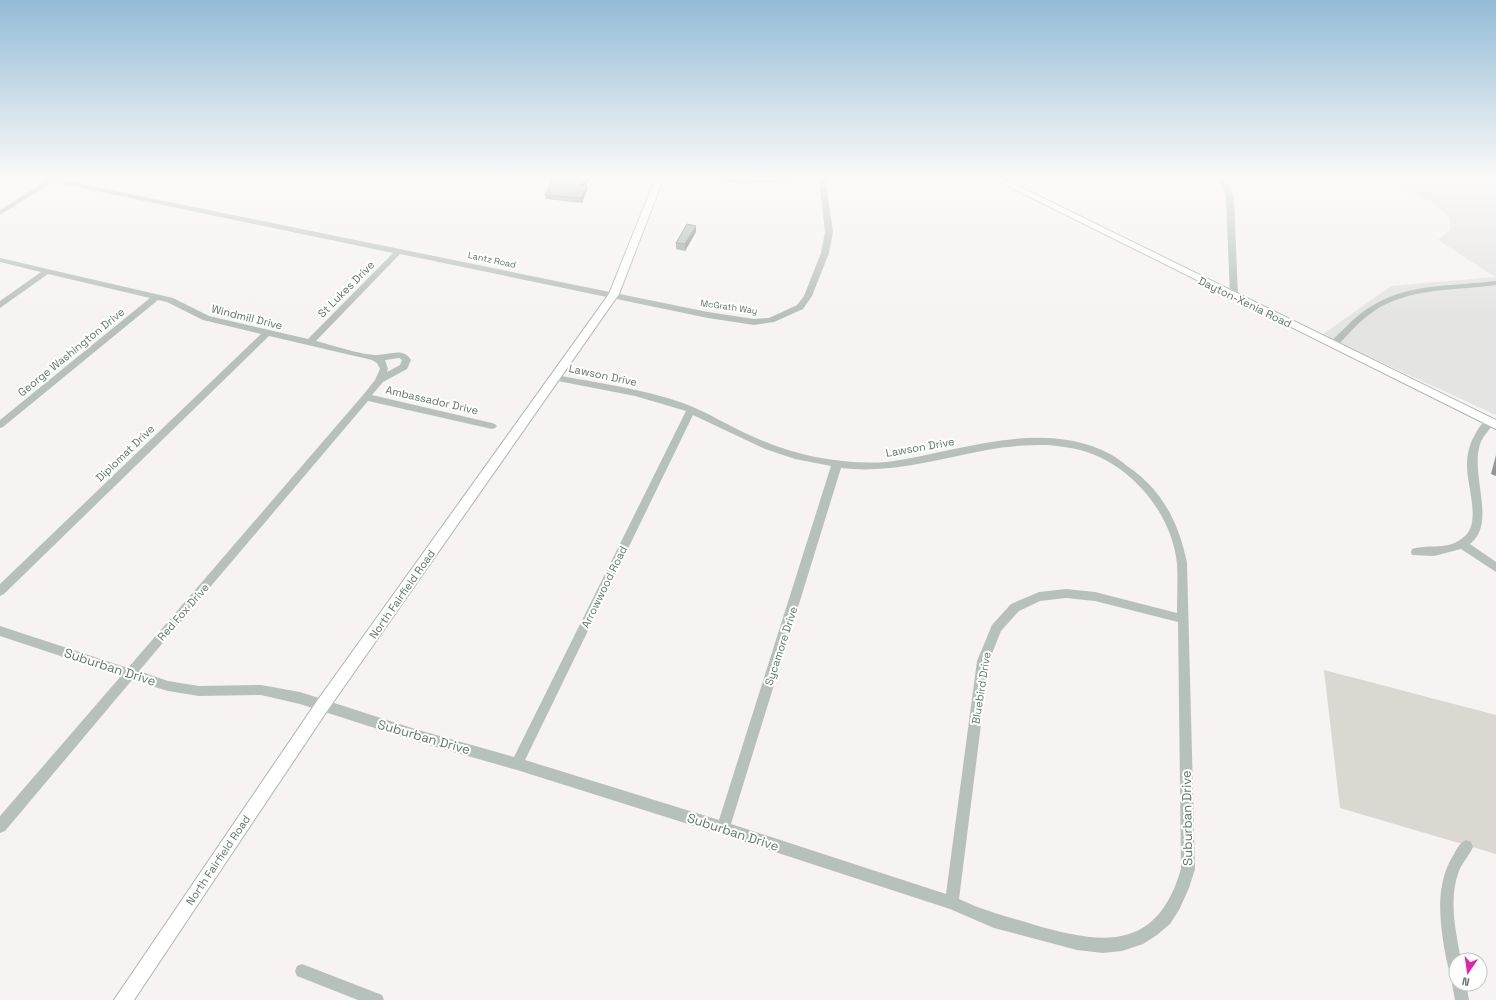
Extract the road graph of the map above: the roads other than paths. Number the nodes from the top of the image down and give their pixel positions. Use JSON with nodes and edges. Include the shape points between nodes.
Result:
{"nodes":[{"id":1,"x":268,"y":224,"type":"edge"},
{"id":2,"x":642,"y":224,"type":"edge"},
{"id":3,"x":828,"y":224,"type":"edge"},
{"id":4,"x":1088,"y":224,"type":"edge"},
{"id":5,"x":1231,"y":224,"type":"edge"},
{"id":6,"x":399,"y":251,"type":"junction"},
{"id":7,"x":0,"y":260,"type":"edge"},
{"id":8,"x":47,"y":271,"type":"junction"},
{"id":9,"x":1496,"y":283,"type":"edge"},
{"id":10,"x":614,"y":294,"type":"junction"},
{"id":11,"x":1234,"y":296,"type":"junction"},
{"id":12,"x":156,"y":297,"type":"junction"},
{"id":13,"x":0,"y":305,"type":"edge"},
{"id":14,"x":267,"y":333,"type":"junction"},
{"id":15,"x":309,"y":343,"type":"junction"},
{"id":16,"x":1333,"y":345,"type":"junction"},
{"id":17,"x":375,"y":358,"type":"junction"},
{"id":18,"x":556,"y":378,"type":"junction"},
{"id":19,"x":379,"y":381,"type":"junction"},
{"id":20,"x":366,"y":397,"type":"junction"},
{"id":21,"x":691,"y":410,"type":"junction"},
{"id":22,"x":1493,"y":424,"type":"edge"},
{"id":23,"x":0,"y":425,"type":"edge"},
{"id":24,"x":492,"y":426,"type":"dead end"},
{"id":25,"x":837,"y":464,"type":"junction"},
{"id":26,"x":1462,"y":544,"type":"junction"},
{"id":27,"x":1416,"y":552,"type":"dead end"},
{"id":28,"x":1496,"y":568,"type":"edge"},
{"id":29,"x":0,"y":591,"type":"edge"},
{"id":30,"x":1183,"y":619,"type":"junction"},
{"id":31,"x":0,"y":631,"type":"edge"},
{"id":32,"x":130,"y":674,"type":"junction"},
{"id":33,"x":322,"y":706,"type":"junction"},
{"id":34,"x":517,"y":764,"type":"junction"},
{"id":35,"x":0,"y":826,"type":"edge"},
{"id":36,"x":723,"y":828,"type":"junction"},
{"id":37,"x":1466,"y":847,"type":"dead end"},
{"id":38,"x":952,"y":903,"type":"junction"},
{"id":39,"x":1453,"y":952,"type":"edge"},
{"id":40,"x":302,"y":970,"type":"dead end"},
{"id":41,"x":123,"y":1000,"type":"edge"},
{"id":42,"x":377,"y":1000,"type":"edge"}],
"edges":[{"from":1,"to":6,"type":"street","name":"Lantz Road"},
{"from":2,"to":10,"type":"main road","name":"North Fairfield Road"},
{"from":3,"to":10,"type":"street","name":"McGrath Way","via":[[825,253],[808,296],[800,307],[771,320],[754,322],[708,315]]},
{"from":4,"to":11,"type":"main road","name":"Dayton-Xenia Road"},
{"from":5,"to":11,"type":"street"},
{"from":6,"to":10,"type":"street","name":"Lantz Road"},
{"from":6,"to":15,"type":"street","name":"St Lukes Drive"},
{"from":7,"to":8,"type":"street","name":"Windmill Drive"},
{"from":8,"to":12,"type":"street","name":"Windmill Drive"},
{"from":8,"to":13,"type":"street"},
{"from":9,"to":16,"type":"street","via":[[1426,289],[1395,297],[1370,310]]},
{"from":10,"to":18,"type":"main road","name":"North Fairfield Road"},
{"from":11,"to":16,"type":"main road","name":"Dayton-Xenia Road"},
{"from":12,"to":14,"type":"street","name":"Windmill Drive","via":[[178,303],[206,318]]},
{"from":12,"to":23,"type":"street","name":"George Washington Drive"},
{"from":14,"to":15,"type":"street","name":"Windmill Drive"},
{"from":14,"to":29,"type":"street","name":"Diplomat Drive"},
{"from":15,"to":17,"type":"street","name":"Windmill Drive"},
{"from":16,"to":22,"type":"main road","name":"Dayton-Xenia Road"},
{"from":17,"to":19,"type":"street","via":[[384,366],[384,373]]},
{"from":17,"to":19,"type":"street","via":[[400,355],[405,356],[407,360],[404,367]]},
{"from":18,"to":21,"type":"street","name":"Lawson Drive","via":[[665,401]]},
{"from":18,"to":33,"type":"main road","name":"North Fairfield Road"},
{"from":19,"to":20,"type":"street"},
{"from":20,"to":24,"type":"street","name":"Ambassador Drive"},
{"from":20,"to":32,"type":"street","name":"Red Fox Drive"},
{"from":21,"to":25,"type":"street","name":"Lawson Drive","via":[[763,445]]},
{"from":21,"to":34,"type":"street","name":"Arrowwood Road"},
{"from":22,"to":26,"type":"street","via":[[1483,427],[1472,455],[1478,521],[1473,534]]},
{"from":25,"to":30,"type":"street","name":"Lawson Drive","via":[[895,464],[930,459],[992,444],[1027,440],[1059,442],[1095,452],[1119,464],[1140,480],[1170,517],[1182,563]]},
{"from":25,"to":36,"type":"street","name":"Sycamore Drive"},
{"from":26,"to":27,"type":"street","via":[[1442,551]]},
{"from":26,"to":28,"type":"street"},
{"from":30,"to":38,"type":"street","name":"Bluebird Drive","via":[[1088,595],[1056,592],[1025,601],[1004,618],[990,639],[983,661]]},
{"from":30,"to":38,"type":"street","name":"Suburban Drive","via":[[1188,869],[1176,905],[1166,919],[1152,932],[1137,939],[1114,944],[1084,944],[979,916]]},
{"from":31,"to":32,"type":"street","name":"Suburban Drive"},
{"from":32,"to":33,"type":"street","name":"Suburban Drive","via":[[188,690],[261,690],[300,698]]},
{"from":32,"to":35,"type":"street","name":"Red Fox Drive"},
{"from":33,"to":34,"type":"street","name":"Suburban Drive"},
{"from":33,"to":41,"type":"main road","name":"North Fairfield Road"},
{"from":34,"to":36,"type":"street","name":"Suburban Drive"},
{"from":36,"to":38,"type":"street","name":"Suburban Drive"},
{"from":37,"to":39,"type":"street","via":[[1452,871],[1448,903]]},
{"from":40,"to":42,"type":"street"}]}
